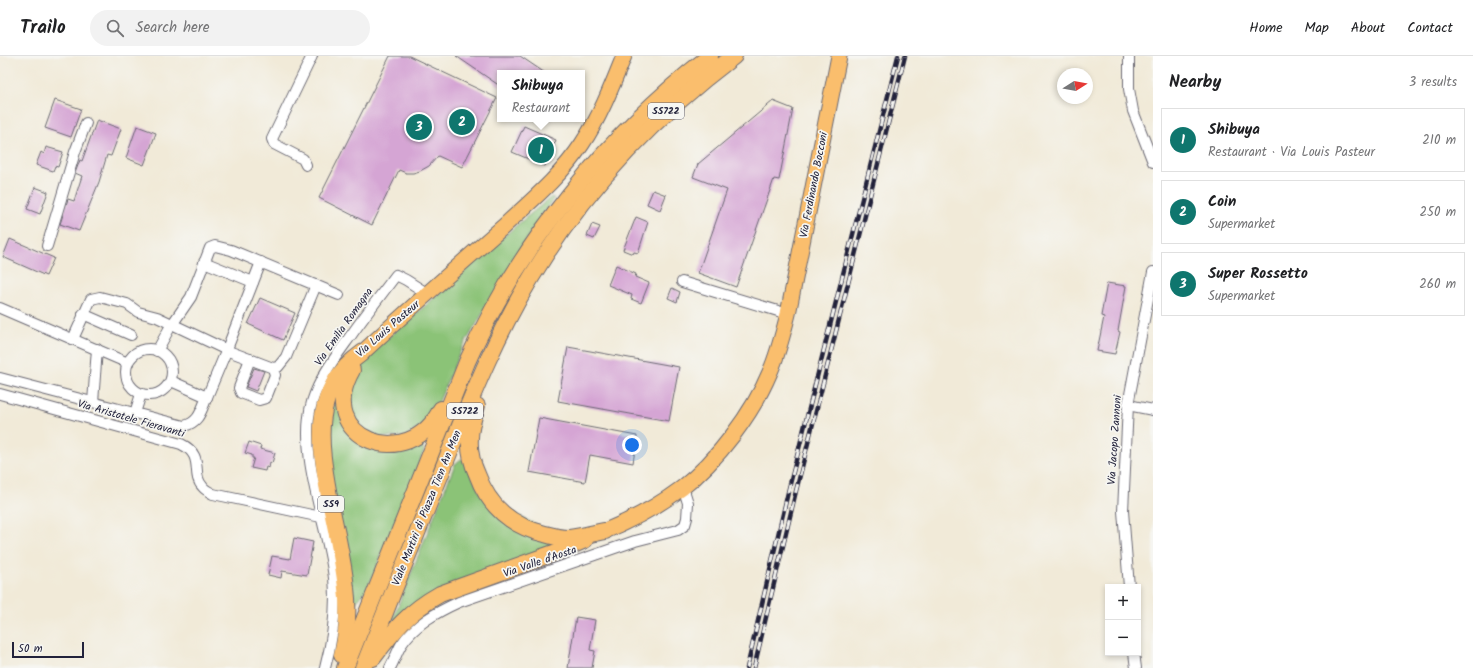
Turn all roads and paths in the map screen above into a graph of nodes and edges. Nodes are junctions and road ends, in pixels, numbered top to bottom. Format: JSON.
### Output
{"nodes":[{"id":1,"x":312,"y":56,"type":"edge"},
{"id":2,"x":624,"y":56,"type":"edge"},
{"id":3,"x":710,"y":56,"type":"edge"},
{"id":4,"x":734,"y":56,"type":"edge"},
{"id":5,"x":839,"y":56,"type":"edge"},
{"id":6,"x":1129,"y":56,"type":"edge"},
{"id":7,"x":86,"y":124,"type":"dead end"},
{"id":8,"x":1153,"y":162,"type":"edge"},
{"id":9,"x":306,"y":165,"type":"dead end"},
{"id":10,"x":601,"y":169,"type":"junction"},
{"id":11,"x":47,"y":246,"type":"dead end"},
{"id":12,"x":204,"y":262,"type":"junction"},
{"id":13,"x":261,"y":262,"type":"junction"},
{"id":14,"x":1153,"y":272,"type":"edge"},
{"id":15,"x":254,"y":282,"type":"junction"},
{"id":16,"x":682,"y":282,"type":"dead end"},
{"id":17,"x":316,"y":285,"type":"junction"},
{"id":18,"x":428,"y":294,"type":"junction"},
{"id":19,"x":339,"y":295,"type":"dead end"},
{"id":20,"x":517,"y":302,"type":"junction"},
{"id":21,"x":0,"y":308,"type":"edge"},
{"id":22,"x":83,"y":314,"type":"junction"},
{"id":23,"x":788,"y":314,"type":"junction"},
{"id":24,"x":172,"y":325,"type":"junction"},
{"id":25,"x":131,"y":335,"type":"dead end"},
{"id":26,"x":478,"y":337,"type":"junction"},
{"id":27,"x":73,"y":339,"type":"junction"},
{"id":28,"x":97,"y":348,"type":"junction"},
{"id":29,"x":227,"y":350,"type":"junction"},
{"id":30,"x":157,"y":351,"type":"junction"},
{"id":31,"x":362,"y":353,"type":"junction"},
{"id":32,"x":250,"y":359,"type":"junction"},
{"id":33,"x":128,"y":362,"type":"junction"},
{"id":34,"x":273,"y":368,"type":"junction"},
{"id":35,"x":0,"y":378,"type":"edge"},
{"id":36,"x":171,"y":381,"type":"junction"},
{"id":37,"x":0,"y":394,"type":"edge"},
{"id":38,"x":141,"y":394,"type":"junction"},
{"id":39,"x":207,"y":397,"type":"junction"},
{"id":40,"x":93,"y":402,"type":"junction"},
{"id":41,"x":1128,"y":406,"type":"junction"},
{"id":42,"x":1153,"y":410,"type":"edge"},
{"id":43,"x":135,"y":413,"type":"junction"},
{"id":44,"x":683,"y":487,"type":"junction"},
{"id":45,"x":321,"y":517,"type":"junction"},
{"id":46,"x":605,"y":531,"type":"junction"},
{"id":47,"x":1129,"y":584,"type":"edge"},
{"id":48,"x":1134,"y":656,"type":"edge"},
{"id":49,"x":325,"y":668,"type":"edge"},
{"id":50,"x":338,"y":668,"type":"edge"},
{"id":51,"x":345,"y":668,"type":"edge"},
{"id":52,"x":364,"y":668,"type":"edge"},
{"id":53,"x":390,"y":668,"type":"edge"},
{"id":54,"x":1136,"y":668,"type":"edge"}],
"edges":[{"from":1,"to":9,"type":"street"},
{"from":2,"to":18,"type":"main road","name":"Via Louis Pasteur"},
{"from":3,"to":10,"type":"highway","name":"Viale Martiri di Piazza Tien An Men","number":"SS722"},
{"from":4,"to":10,"type":"highway","name":"Viale Martiri di Piazza Tien An Men","number":"SS722"},
{"from":5,"to":23,"type":"main road","name":"Via Ferdinando Bocconi"},
{"from":6,"to":8,"type":"street"},
{"from":7,"to":11,"type":"street"},
{"from":10,"to":20,"type":"highway","name":"Viale Martiri di Piazza Tien An Men","number":"SS722"},
{"from":10,"to":26,"type":"highway","name":"Viale Martiri di Piazza Tien An Men","number":"SS722"},
{"from":12,"to":13,"type":"street"},
{"from":12,"to":15,"type":"street"},
{"from":12,"to":24,"type":"street"},
{"from":13,"to":15,"type":"street"},
{"from":13,"to":17,"type":"street"},
{"from":14,"to":41,"type":"street","name":"Via Jacopo Zannoni"},
{"from":15,"to":29,"type":"street"},
{"from":16,"to":23,"type":"street"},
{"from":17,"to":19,"type":"street"},
{"from":17,"to":34,"type":"street"},
{"from":18,"to":31,"type":"main road","name":"Via Louis Pasteur"},
{"from":18,"to":45,"type":"street","name":"Via Emilia Romagna"},
{"from":20,"to":46,"type":"highway"},
{"from":20,"to":52,"type":"highway","name":"Viale Martiri di Piazza Tien An Men","number":"SS722"},
{"from":21,"to":27,"type":"street"},
{"from":22,"to":24,"type":"street"},
{"from":22,"to":25,"type":"street"},
{"from":22,"to":27,"type":"street"},
{"from":23,"to":44,"type":"main road","name":"Via Ferdinando Bocconi"},
{"from":24,"to":29,"type":"street"},
{"from":24,"to":30,"type":"street"},
{"from":26,"to":31,"type":"highway","number":"SS722"},
{"from":26,"to":51,"type":"highway","name":"Viale Martiri di Piazza Tien An Men","number":"SS722"},
{"from":27,"to":28,"type":"street"},
{"from":28,"to":33,"type":"street"},
{"from":28,"to":40,"type":"street"},
{"from":29,"to":32,"type":"street"},
{"from":29,"to":39,"type":"street"},
{"from":30,"to":33,"type":"street"},
{"from":30,"to":36,"type":"street"},
{"from":31,"to":50,"type":"highway","name":"Via Louis Pasteur","number":"SS9"},
{"from":32,"to":34,"type":"street"},
{"from":32,"to":34,"type":"street"},
{"from":33,"to":38,"type":"street"},
{"from":35,"to":40,"type":"street"},
{"from":36,"to":38,"type":"street"},
{"from":36,"to":39,"type":"street"},
{"from":37,"to":45,"type":"street","name":"Via Aristotele Fieravanti"},
{"from":38,"to":43,"type":"street"},
{"from":39,"to":43,"type":"street"},
{"from":40,"to":43,"type":"street"},
{"from":41,"to":42,"type":"street"},
{"from":41,"to":47,"type":"street","name":"Via Jacopo Zannoni"},
{"from":44,"to":46,"type":"main road","name":"Via Ferdinando Bocconi"},
{"from":44,"to":53,"type":"street","name":"Via Valle d'Aosta"},
{"from":45,"to":49,"type":"street","name":"Via Emilia Romagna"},
{"from":46,"to":52,"type":"highway"},
{"from":48,"to":54,"type":"street"}]}
